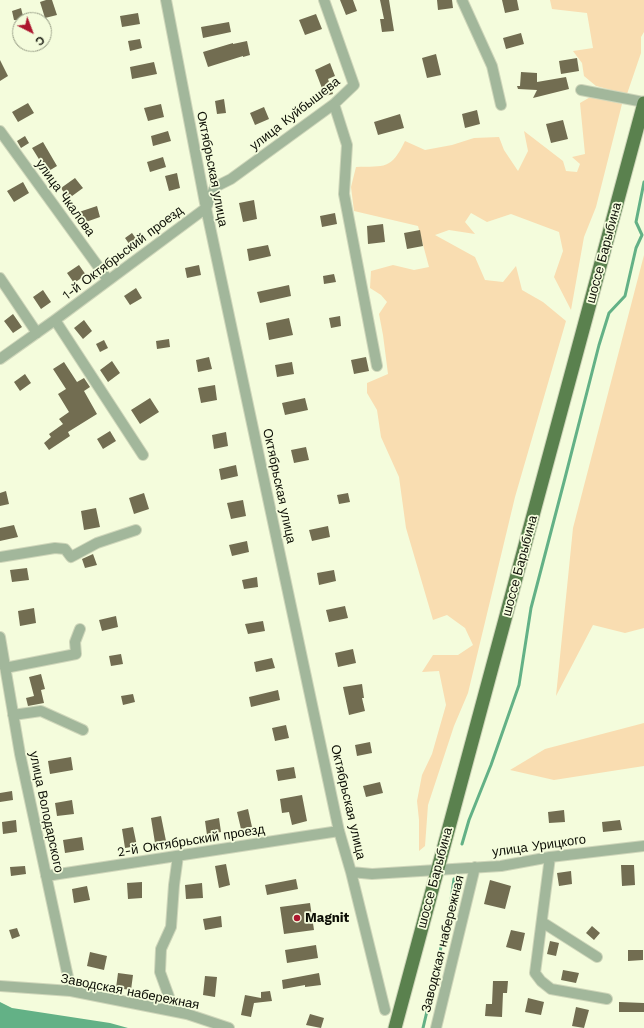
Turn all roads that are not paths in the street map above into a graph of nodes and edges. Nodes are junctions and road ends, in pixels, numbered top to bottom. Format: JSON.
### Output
{"nodes":[{"id":1,"x":166,"y":0,"type":"edge"},
{"id":2,"x":324,"y":0,"type":"edge"},
{"id":3,"x":462,"y":0,"type":"edge"},
{"id":4,"x":581,"y":90,"type":"dead end"},
{"id":5,"x":644,"y":103,"type":"edge"},
{"id":6,"x":334,"y":104,"type":"junction"},
{"id":7,"x":501,"y":105,"type":"dead end"},
{"id":8,"x":0,"y":130,"type":"edge"},
{"id":9,"x":206,"y":208,"type":"junction"},
{"id":10,"x":0,"y":278,"type":"edge"},
{"id":11,"x":108,"y":280,"type":"junction"},
{"id":12,"x":55,"y":320,"type":"junction"},
{"id":13,"x":37,"y":333,"type":"junction"},
{"id":14,"x":0,"y":359,"type":"edge"},
{"id":15,"x":377,"y":366,"type":"dead end"},
{"id":16,"x":143,"y":455,"type":"dead end"},
{"id":17,"x":136,"y":530,"type":"dead end"},
{"id":18,"x":0,"y":557,"type":"edge"},
{"id":19,"x":80,"y":629,"type":"dead end"},
{"id":20,"x":0,"y":637,"type":"edge"},
{"id":21,"x":5,"y":668,"type":"junction"},
{"id":22,"x":13,"y":715,"type":"junction"},
{"id":23,"x":83,"y":730,"type":"dead end"},
{"id":24,"x":339,"y":831,"type":"junction"},
{"id":25,"x":644,"y":846,"type":"edge"},
{"id":26,"x":178,"y":856,"type":"junction"},
{"id":27,"x":550,"y":857,"type":"junction"},
{"id":28,"x":475,"y":867,"type":"junction"},
{"id":29,"x":438,"y":870,"type":"junction"},
{"id":30,"x":351,"y":872,"type":"junction"},
{"id":31,"x":46,"y":876,"type":"junction"},
{"id":32,"x":542,"y":922,"type":"junction"},
{"id":33,"x":597,"y":957,"type":"dead end"},
{"id":34,"x":0,"y":986,"type":"edge"},
{"id":35,"x":71,"y":991,"type":"junction"},
{"id":36,"x":606,"y":999,"type":"dead end"},
{"id":37,"x":385,"y":1010,"type":"dead end"},
{"id":38,"x":187,"y":1014,"type":"junction"},
{"id":39,"x":229,"y":1028,"type":"edge"},
{"id":40,"x":395,"y":1028,"type":"edge"},
{"id":41,"x":436,"y":1028,"type":"edge"}],
"edges":[{"from":1,"to":9,"type":"street","name":"Октябрьская улица"},
{"from":2,"to":6,"type":"street","name":"улица Куйбышева"},
{"from":3,"to":7,"type":"street"},
{"from":4,"to":5,"type":"street"},
{"from":5,"to":29,"type":"main road","name":"шоссе Барыбина"},
{"from":6,"to":9,"type":"street","name":"улица Куйбышева"},
{"from":6,"to":15,"type":"street"},
{"from":8,"to":11,"type":"street","name":"улица Чкалова"},
{"from":9,"to":11,"type":"street","name":"1-й Октябрьский проезд"},
{"from":9,"to":24,"type":"street","name":"Октябрьская улица"},
{"from":10,"to":13,"type":"street"},
{"from":11,"to":12,"type":"street","name":"1-й Октябрьский проезд"},
{"from":12,"to":13,"type":"street","name":"1-й Октябрьский проезд"},
{"from":12,"to":16,"type":"street"},
{"from":13,"to":14,"type":"street","name":"1-й Октябрьский проезд"},
{"from":17,"to":18,"type":"street"},
{"from":19,"to":21,"type":"street"},
{"from":20,"to":21,"type":"street","name":"улица Володарского"},
{"from":21,"to":22,"type":"street","name":"улица Володарского"},
{"from":22,"to":23,"type":"street"},
{"from":22,"to":31,"type":"street","name":"улица Володарского"},
{"from":24,"to":26,"type":"street","name":"2-й Октябрьский проезд"},
{"from":24,"to":30,"type":"street","name":"Октябрьская улица"},
{"from":25,"to":27,"type":"street","name":"улица Урицкого"},
{"from":26,"to":31,"type":"street","name":"2-й Октябрьский проезд"},
{"from":26,"to":38,"type":"street"},
{"from":27,"to":28,"type":"street","name":"улица Урицкого"},
{"from":27,"to":32,"type":"street"},
{"from":28,"to":29,"type":"street","name":"улица Урицкого"},
{"from":28,"to":41,"type":"street","name":"Заводская набережная"},
{"from":29,"to":30,"type":"street","name":"улица Урицкого"},
{"from":29,"to":40,"type":"main road","name":"шоссе Барыбина"},
{"from":30,"to":37,"type":"street","name":"Октябрьская улица"},
{"from":31,"to":35,"type":"street","name":"улица Володарского"},
{"from":32,"to":33,"type":"street"},
{"from":32,"to":36,"type":"street"},
{"from":34,"to":35,"type":"street","name":"Заводская набережная"},
{"from":35,"to":38,"type":"street","name":"Заводская набережная"},
{"from":38,"to":39,"type":"street","name":"Заводская набережная"}]}
